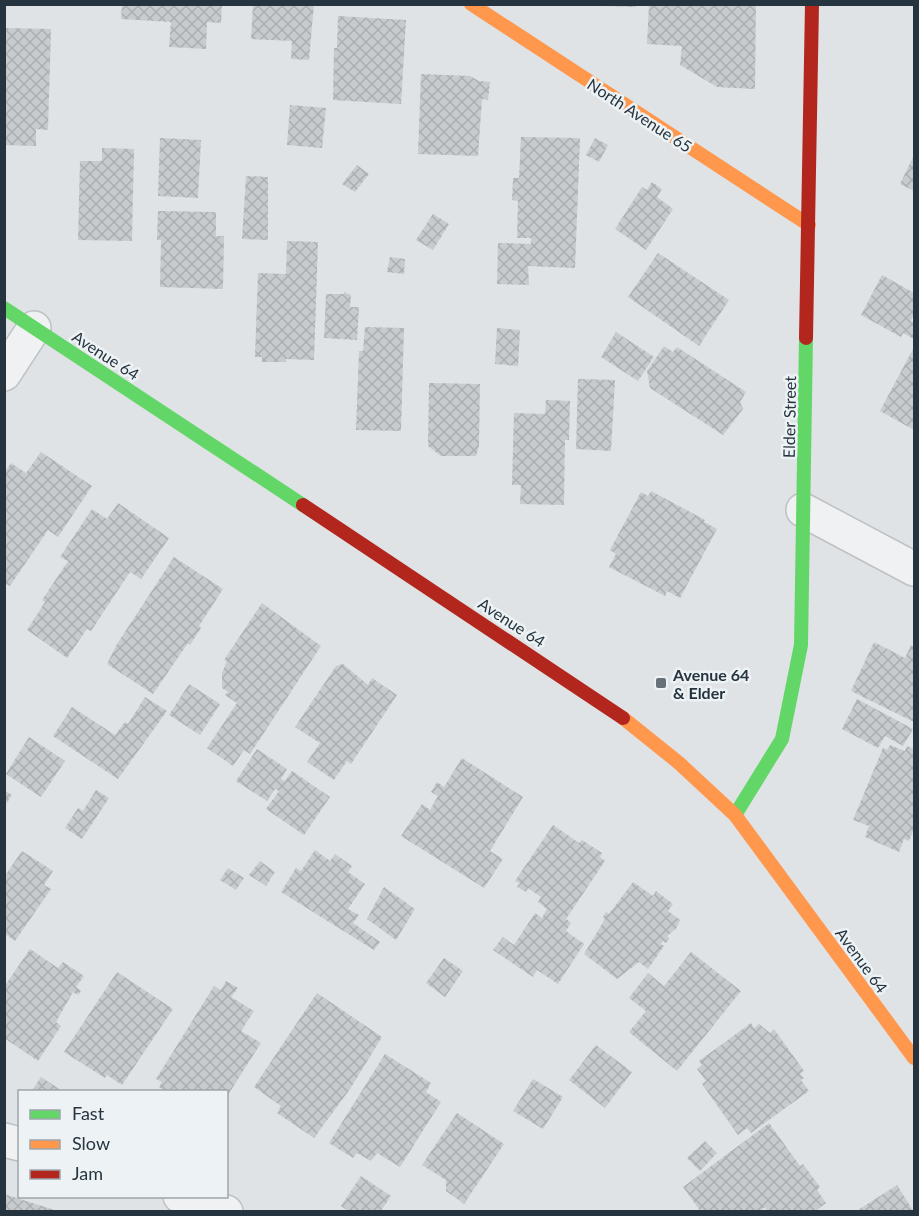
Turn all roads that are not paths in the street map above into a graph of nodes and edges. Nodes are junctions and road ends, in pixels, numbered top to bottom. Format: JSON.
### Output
{"nodes":[{"id":1,"x":471,"y":4,"type":"edge"},
{"id":2,"x":812,"y":4,"type":"edge"},
{"id":3,"x":808,"y":225,"type":"junction"},
{"id":4,"x":4,"y":308,"type":"edge"},
{"id":5,"x":34,"y":328,"type":"junction"},
{"id":6,"x":4,"y":374,"type":"edge"},
{"id":7,"x":803,"y":510,"type":"junction"},
{"id":8,"x":915,"y":569,"type":"edge"},
{"id":9,"x":735,"y":815,"type":"junction"},
{"id":10,"x":915,"y":1058,"type":"edge"},
{"id":11,"x":183,"y":1198,"type":"edge"},
{"id":12,"x":226,"y":1212,"type":"edge"}],
"edges":[{"from":1,"to":3,"type":"street","name":"North Avenue 65"},
{"from":2,"to":3,"type":"street","name":"Elder Street"},
{"from":3,"to":7,"type":"street","name":"Elder Street"},
{"from":4,"to":5,"type":"street","name":"Avenue 64"},
{"from":5,"to":6,"type":"street"},
{"from":5,"to":9,"type":"street","name":"Avenue 64"},
{"from":7,"to":8,"type":"street"},
{"from":7,"to":9,"type":"street","name":"Elder Street"},
{"from":9,"to":10,"type":"street","name":"Avenue 64"},
{"from":11,"to":12,"type":"street"}]}
